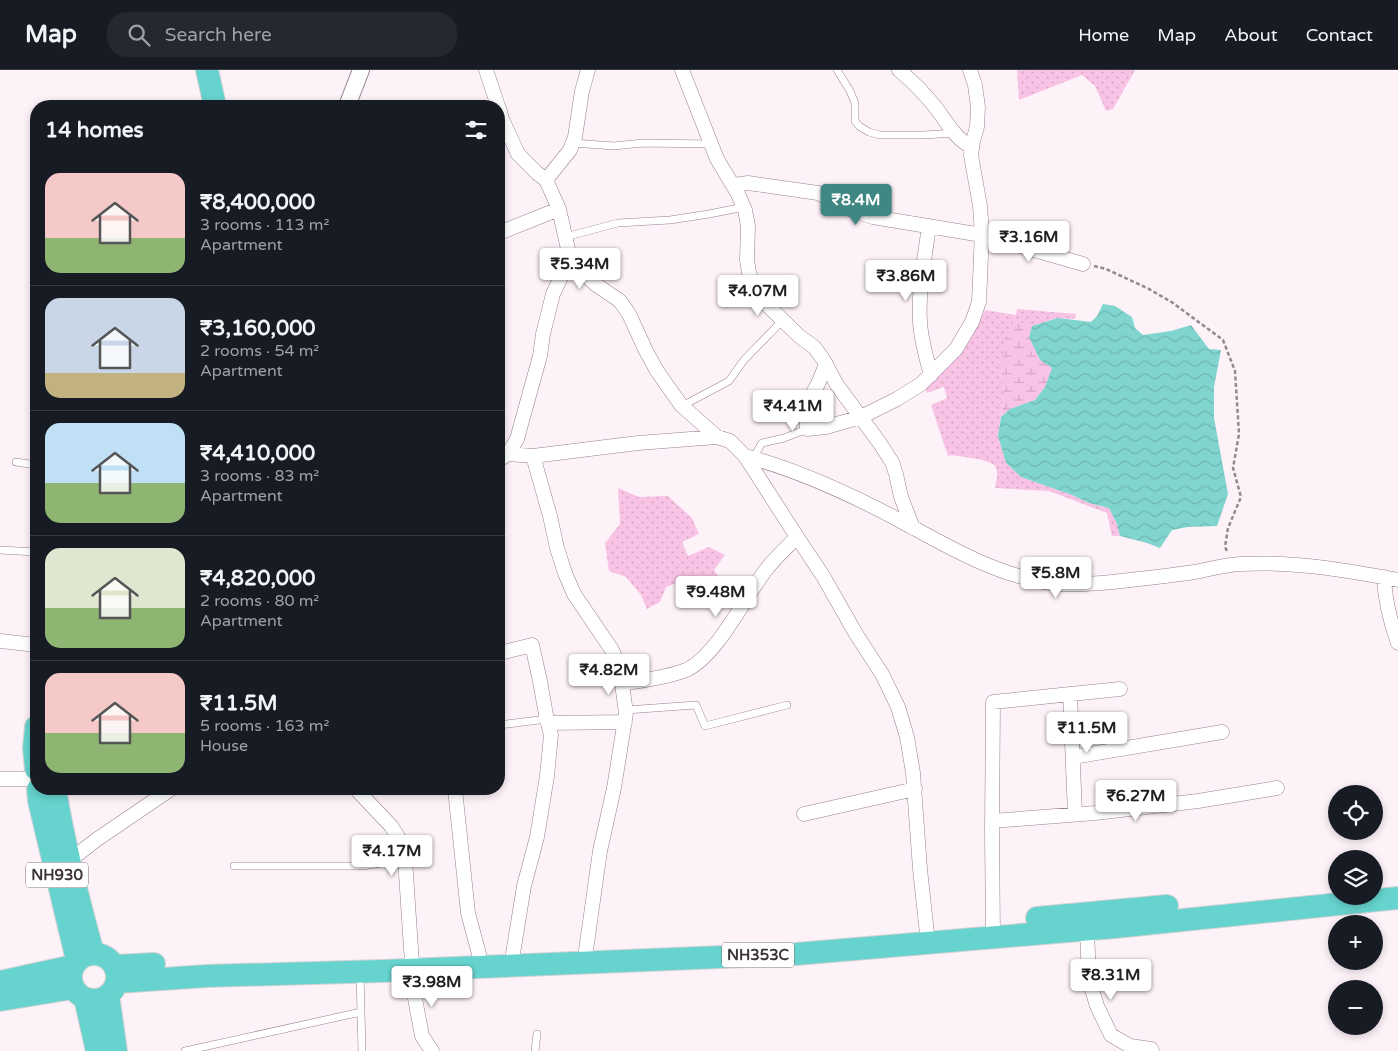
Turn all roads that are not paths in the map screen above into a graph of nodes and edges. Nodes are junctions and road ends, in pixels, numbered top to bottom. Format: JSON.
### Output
{"nodes":[{"id":1,"x":207,"y":70,"type":"edge"},
{"id":2,"x":221,"y":70,"type":"edge"},
{"id":3,"x":361,"y":70,"type":"edge"},
{"id":4,"x":486,"y":70,"type":"edge"},
{"id":5,"x":588,"y":70,"type":"edge"},
{"id":6,"x":682,"y":70,"type":"edge"},
{"id":7,"x":837,"y":70,"type":"edge"},
{"id":8,"x":899,"y":70,"type":"edge"},
{"id":9,"x":970,"y":70,"type":"edge"},
{"id":10,"x":214,"y":100,"type":"edge"},
{"id":11,"x":228,"y":100,"type":"edge"},
{"id":12,"x":349,"y":100,"type":"edge"},
{"id":13,"x":496,"y":100,"type":"edge"},
{"id":14,"x":505,"y":126,"type":"edge"},
{"id":15,"x":956,"y":133,"type":"junction"},
{"id":16,"x":573,"y":144,"type":"junction"},
{"id":17,"x":711,"y":144,"type":"junction"},
{"id":18,"x":972,"y":147,"type":"junction"},
{"id":19,"x":546,"y":180,"type":"junction"},
{"id":20,"x":732,"y":185,"type":"junction"},
{"id":21,"x":744,"y":207,"type":"junction"},
{"id":22,"x":559,"y":209,"type":"junction"},
{"id":23,"x":929,"y":226,"type":"junction"},
{"id":24,"x":505,"y":231,"type":"edge"},
{"id":25,"x":982,"y":235,"type":"junction"},
{"id":26,"x":565,"y":237,"type":"junction"},
{"id":27,"x":570,"y":258,"type":"junction"},
{"id":28,"x":1083,"y":264,"type":"road end"},
{"id":29,"x":783,"y":320,"type":"junction"},
{"id":30,"x":826,"y":364,"type":"junction"},
{"id":31,"x":931,"y":375,"type":"junction"},
{"id":32,"x":682,"y":406,"type":"junction"},
{"id":33,"x":861,"y":417,"type":"junction"},
{"id":34,"x":807,"y":429,"type":"junction"},
{"id":35,"x":717,"y":437,"type":"junction"},
{"id":36,"x":505,"y":456,"type":"edge"},
{"id":37,"x":533,"y":456,"type":"junction"},
{"id":38,"x":505,"y":457,"type":"edge"},
{"id":39,"x":749,"y":457,"type":"junction"},
{"id":40,"x":16,"y":462,"type":"dead end"},
{"id":41,"x":30,"y":464,"type":"edge"},
{"id":42,"x":913,"y":528,"type":"junction"},
{"id":43,"x":796,"y":537,"type":"junction"},
{"id":44,"x":0,"y":550,"type":"edge"},
{"id":45,"x":30,"y":552,"type":"edge"},
{"id":46,"x":1391,"y":578,"type":"edge"},
{"id":47,"x":0,"y":640,"type":"edge"},
{"id":48,"x":1398,"y":643,"type":"edge"},
{"id":49,"x":30,"y":644,"type":"edge"},
{"id":50,"x":505,"y":652,"type":"edge"},
{"id":51,"x":622,"y":684,"type":"junction"},
{"id":52,"x":1120,"y":689,"type":"dead end"},
{"id":53,"x":1070,"y":694,"type":"junction"},
{"id":54,"x":787,"y":705,"type":"dead end"},
{"id":55,"x":625,"y":716,"type":"junction"},
{"id":56,"x":547,"y":721,"type":"junction"},
{"id":57,"x":505,"y":724,"type":"edge"},
{"id":58,"x":1222,"y":732,"type":"dead end"},
{"id":59,"x":1073,"y":757,"type":"junction"},
{"id":60,"x":0,"y":779,"type":"edge"},
{"id":61,"x":30,"y":779,"type":"edge"},
{"id":62,"x":1276,"y":788,"type":"dead end"},
{"id":63,"x":914,"y":789,"type":"junction"},
{"id":64,"x":38,"y":795,"type":"edge"},
{"id":65,"x":56,"y":795,"type":"edge"},
{"id":66,"x":162,"y":795,"type":"edge"},
{"id":67,"x":362,"y":795,"type":"edge"},
{"id":68,"x":457,"y":795,"type":"edge"},
{"id":69,"x":804,"y":814,"type":"dead end"},
{"id":70,"x":1074,"y":814,"type":"junction"},
{"id":71,"x":992,"y":821,"type":"junction"},
{"id":72,"x":405,"y":859,"type":"junction"},
{"id":73,"x":69,"y":861,"type":"junction"},
{"id":74,"x":234,"y":866,"type":"dead end"},
{"id":75,"x":1398,"y":884,"type":"edge"},
{"id":76,"x":1383,"y":885,"type":"edge"},
{"id":77,"x":1328,"y":892,"type":"edge"},
{"id":78,"x":1398,"y":898,"type":"edge"},
{"id":79,"x":993,"y":930,"type":"junction"},
{"id":80,"x":1087,"y":930,"type":"junction"},
{"id":81,"x":928,"y":936,"type":"junction"},
{"id":82,"x":586,"y":950,"type":"junction"},
{"id":83,"x":479,"y":954,"type":"junction"},
{"id":84,"x":513,"y":960,"type":"junction"},
{"id":85,"x":412,"y":963,"type":"junction"},
{"id":86,"x":360,"y":972,"type":"junction"},
{"id":87,"x":80,"y":973,"type":"junction"},
{"id":88,"x":113,"y":981,"type":"junction"},
{"id":89,"x":0,"y":982,"type":"edge"},
{"id":90,"x":0,"y":1000,"type":"edge"},
{"id":91,"x":360,"y":1012,"type":"junction"},
{"id":92,"x":537,"y":1034,"type":"dead end"},
{"id":93,"x":97,"y":1051,"type":"edge"},
{"id":94,"x":116,"y":1051,"type":"edge"},
{"id":95,"x":185,"y":1051,"type":"edge"},
{"id":96,"x":362,"y":1051,"type":"edge"},
{"id":97,"x":432,"y":1051,"type":"edge"},
{"id":98,"x":536,"y":1051,"type":"edge"},
{"id":99,"x":1152,"y":1051,"type":"edge"}],
"edges":[{"from":1,"to":10,"type":"highway"},
{"from":2,"to":11,"type":"highway"},
{"from":3,"to":12,"type":"street"},
{"from":4,"to":13,"type":"street"},
{"from":5,"to":16,"type":"street"},
{"from":6,"to":17,"type":"street"},
{"from":7,"to":15,"type":"lane"},
{"from":8,"to":15,"type":"street"},
{"from":9,"to":18,"type":"street"},
{"from":14,"to":19,"type":"street"},
{"from":15,"to":18,"type":"street"},
{"from":16,"to":17,"type":"lane"},
{"from":16,"to":19,"type":"street"},
{"from":17,"to":20,"type":"street"},
{"from":18,"to":25,"type":"street"},
{"from":19,"to":22,"type":"street"},
{"from":20,"to":21,"type":"street"},
{"from":20,"to":23,"type":"street"},
{"from":21,"to":26,"type":"lane"},
{"from":21,"to":29,"type":"street"},
{"from":22,"to":24,"type":"street"},
{"from":22,"to":26,"type":"street"},
{"from":23,"to":25,"type":"street"},
{"from":23,"to":31,"type":"street"},
{"from":25,"to":28,"type":"street"},
{"from":25,"to":31,"type":"street"},
{"from":26,"to":27,"type":"street"},
{"from":27,"to":32,"type":"street"},
{"from":27,"to":36,"type":"street"},
{"from":29,"to":30,"type":"street"},
{"from":29,"to":32,"type":"lane"},
{"from":30,"to":33,"type":"street"},
{"from":30,"to":34,"type":"street"},
{"from":31,"to":33,"type":"street"},
{"from":32,"to":35,"type":"street"},
{"from":33,"to":34,"type":"street"},
{"from":33,"to":42,"type":"street"},
{"from":34,"to":39,"type":"lane"},
{"from":35,"to":37,"type":"street"},
{"from":35,"to":39,"type":"street"},
{"from":37,"to":38,"type":"street"},
{"from":37,"to":51,"type":"street"},
{"from":39,"to":42,"type":"street"},
{"from":39,"to":43,"type":"street"},
{"from":40,"to":41,"type":"lane"},
{"from":42,"to":46,"type":"street"},
{"from":43,"to":51,"type":"street"},
{"from":43,"to":63,"type":"street"},
{"from":44,"to":45,"type":"lane"},
{"from":46,"to":48,"type":"street"},
{"from":47,"to":49,"type":"street"},
{"from":50,"to":56,"type":"street"},
{"from":51,"to":55,"type":"street"},
{"from":52,"to":53,"type":"street"},
{"from":53,"to":59,"type":"street"},
{"from":53,"to":71,"type":"street"},
{"from":54,"to":55,"type":"lane"},
{"from":55,"to":56,"type":"street"},
{"from":55,"to":82,"type":"street"},
{"from":56,"to":57,"type":"lane"},
{"from":56,"to":84,"type":"street"},
{"from":58,"to":59,"type":"street"},
{"from":59,"to":70,"type":"street"},
{"from":60,"to":61,"type":"street"},
{"from":62,"to":70,"type":"street"},
{"from":63,"to":69,"type":"street"},
{"from":63,"to":81,"type":"street"},
{"from":64,"to":87,"type":"highway","number":"NH930"},
{"from":65,"to":73,"type":"highway","number":"NH930"},
{"from":66,"to":73,"type":"street"},
{"from":67,"to":72,"type":"street"},
{"from":68,"to":83,"type":"street"},
{"from":70,"to":71,"type":"street"},
{"from":71,"to":79,"type":"street"},
{"from":72,"to":74,"type":"lane"},
{"from":72,"to":85,"type":"street"},
{"from":73,"to":87,"type":"highway","number":"NH930"},
{"from":75,"to":76,"type":"highway"},
{"from":77,"to":79,"type":"highway","number":"NH353C"},
{"from":78,"to":80,"type":"highway","number":"NH353C"},
{"from":79,"to":80,"type":"highway","number":"NH353C"},
{"from":79,"to":81,"type":"highway","number":"NH353C"},
{"from":80,"to":99,"type":"street"},
{"from":81,"to":82,"type":"highway","number":"NH353C"},
{"from":81,"to":84,"type":"highway","number":"NH353C"},
{"from":82,"to":84,"type":"highway","number":"NH353C"},
{"from":83,"to":84,"type":"highway","number":"NH353C"},
{"from":83,"to":85,"type":"highway","number":"NH353C"},
{"from":84,"to":85,"type":"highway","number":"NH353C"},
{"from":85,"to":86,"type":"highway","number":"NH353C"},
{"from":85,"to":88,"type":"highway","number":"NH353C"},
{"from":85,"to":97,"type":"street"},
{"from":86,"to":88,"type":"highway","number":"NH353C"},
{"from":86,"to":91,"type":"lane"},
{"from":87,"to":88,"type":"highway"},
{"from":87,"to":88,"type":"highway"},
{"from":87,"to":89,"type":"highway"},
{"from":87,"to":90,"type":"highway"},
{"from":87,"to":93,"type":"highway","number":"NH930"},
{"from":88,"to":94,"type":"highway"},
{"from":91,"to":95,"type":"lane"},
{"from":91,"to":96,"type":"lane"},
{"from":92,"to":98,"type":"lane"}]}
